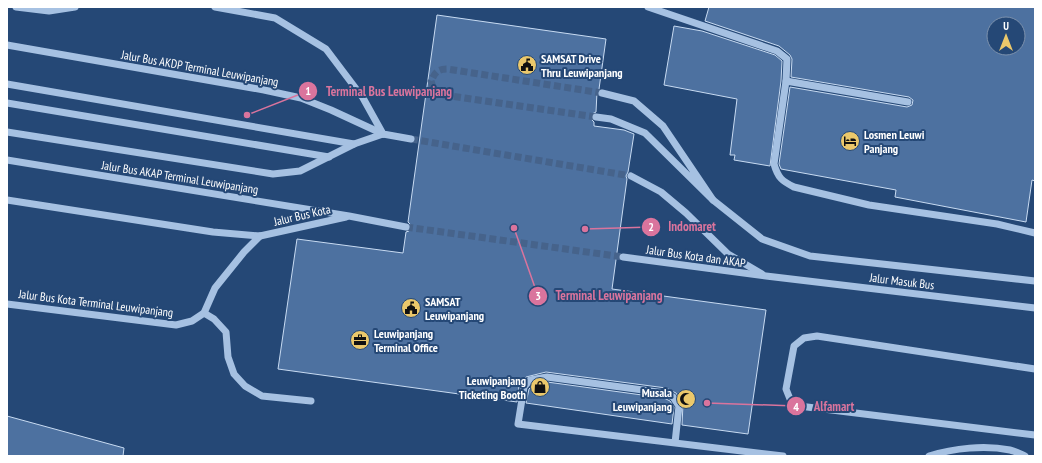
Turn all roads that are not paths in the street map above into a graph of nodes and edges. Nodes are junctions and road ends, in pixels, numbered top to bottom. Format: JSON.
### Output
{"nodes":[{"id":1,"x":16,"y":7,"type":"edge"},
{"id":2,"x":75,"y":7,"type":"edge"},
{"id":3,"x":215,"y":7,"type":"edge"},
{"id":4,"x":648,"y":7,"type":"edge"},
{"id":5,"x":7,"y":45,"type":"edge"},
{"id":6,"x":786,"y":81,"type":"junction"},
{"id":7,"x":7,"y":84,"type":"edge"},
{"id":8,"x":602,"y":93,"type":"tunnel mouth"},
{"id":9,"x":908,"y":102,"type":"dead end"},
{"id":10,"x":7,"y":103,"type":"edge"},
{"id":11,"x":596,"y":117,"type":"tunnel mouth"},
{"id":12,"x":7,"y":132,"type":"edge"},
{"id":13,"x":383,"y":134,"type":"junction"},
{"id":14,"x":411,"y":139,"type":"tunnel mouth"},
{"id":15,"x":354,"y":144,"type":"junction"},
{"id":16,"x":329,"y":157,"type":"junction"},
{"id":17,"x":7,"y":160,"type":"edge"},
{"id":18,"x":631,"y":176,"type":"tunnel mouth"},
{"id":19,"x":7,"y":200,"type":"edge"},
{"id":20,"x":713,"y":200,"type":"junction"},
{"id":21,"x":349,"y":216,"type":"junction"},
{"id":22,"x":406,"y":227,"type":"tunnel mouth"},
{"id":23,"x":1035,"y":233,"type":"edge"},
{"id":24,"x":260,"y":236,"type":"junction"},
{"id":25,"x":623,"y":257,"type":"tunnel mouth"},
{"id":26,"x":766,"y":276,"type":"junction"},
{"id":27,"x":1035,"y":281,"type":"edge"},
{"id":28,"x":7,"y":304,"type":"edge"},
{"id":29,"x":1035,"y":308,"type":"edge"},
{"id":30,"x":204,"y":314,"type":"junction"},
{"id":31,"x":1035,"y":369,"type":"edge"},
{"id":32,"x":311,"y":401,"type":"dead end"},
{"id":33,"x":1035,"y":435,"type":"edge"},
{"id":34,"x":676,"y":443,"type":"junction"},
{"id":35,"x":783,"y":456,"type":"edge"},
{"id":36,"x":929,"y":456,"type":"edge"},
{"id":37,"x":1025,"y":456,"type":"edge"}],
"edges":[{"from":1,"to":2,"type":"street"},
{"from":3,"to":13,"type":"street"},
{"from":4,"to":6,"type":"street"},
{"from":5,"to":13,"type":"street","name":"Jalur Bus AKDP Terminal Leuwipanjang"},
{"from":6,"to":9,"type":"street"},
{"from":6,"to":23,"type":"street"},
{"from":7,"to":15,"type":"street","name":"Jalur Bus AKDP Terminal Leuwipanjang"},
{"from":8,"to":20,"type":"street"},
{"from":10,"to":16,"type":"street"},
{"from":11,"to":20,"type":"street"},
{"from":12,"to":16,"type":"street","name":"Jalur Bus AKDP Terminal Leuwipanjang"},
{"from":13,"to":14,"type":"street","name":"Jalur Bus AKDP Terminal Leuwipanjang"},
{"from":13,"to":15,"type":"street","name":"Jalur Bus AKDP Terminal Leuwipanjang"},
{"from":15,"to":16,"type":"street","name":"Jalur Bus AKDP Terminal Leuwipanjang"},
{"from":17,"to":21,"type":"street","name":"Jalur Bus AKAP Terminal Leuwipanjang"},
{"from":18,"to":26,"type":"street"},
{"from":19,"to":24,"type":"street"},
{"from":20,"to":27,"type":"street"},
{"from":21,"to":22,"type":"street"},
{"from":21,"to":24,"type":"street","name":"Jalur Bus Kota"},
{"from":24,"to":30,"type":"street"},
{"from":25,"to":26,"type":"street","name":"Jalur Bus Kota dan AKAP"},
{"from":26,"to":29,"type":"street","name":"Jalur Masuk Bus"},
{"from":28,"to":30,"type":"street","name":"Jalur Bus Kota Terminal Leuwipanjang"},
{"from":30,"to":32,"type":"street"},
{"from":31,"to":33,"type":"street"},
{"from":34,"to":34,"type":"street"},
{"from":34,"to":35,"type":"street"},
{"from":36,"to":37,"type":"street"}]}
